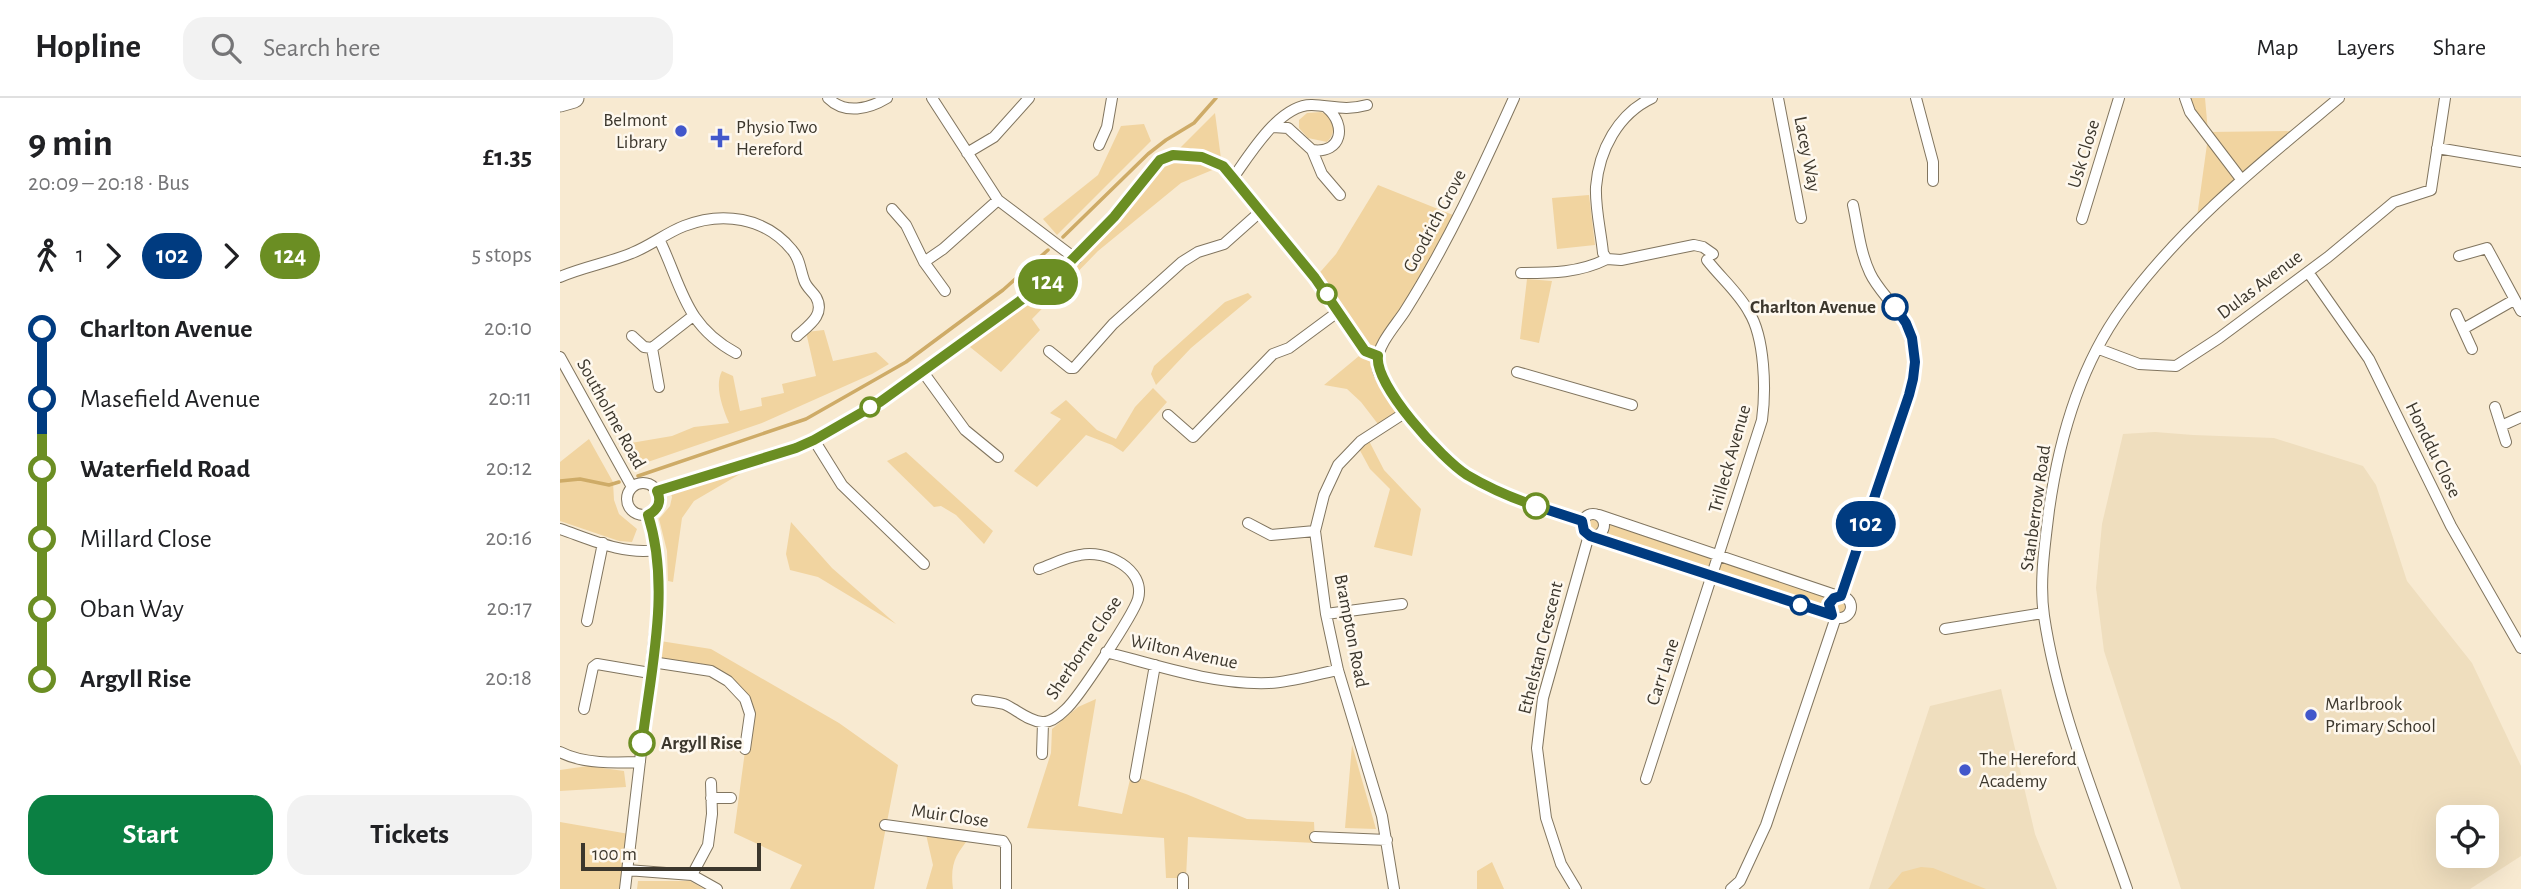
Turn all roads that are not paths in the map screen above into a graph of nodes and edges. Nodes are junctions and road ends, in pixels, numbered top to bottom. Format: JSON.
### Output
{"nodes":[{"id":1,"x":574,"y":98,"type":"edge"},
{"id":2,"x":828,"y":98,"type":"edge"},
{"id":3,"x":887,"y":98,"type":"edge"},
{"id":4,"x":932,"y":98,"type":"edge"},
{"id":5,"x":1029,"y":98,"type":"edge"},
{"id":6,"x":1112,"y":98,"type":"edge"},
{"id":7,"x":1514,"y":98,"type":"edge"},
{"id":8,"x":1652,"y":98,"type":"edge"},
{"id":9,"x":1778,"y":98,"type":"edge"},
{"id":10,"x":1916,"y":98,"type":"edge"},
{"id":11,"x":2119,"y":98,"type":"edge"},
{"id":12,"x":2185,"y":98,"type":"edge"},
{"id":13,"x":2339,"y":98,"type":"edge"},
{"id":14,"x":2445,"y":98,"type":"edge"},
{"id":15,"x":560,"y":102,"type":"edge"},
{"id":16,"x":1367,"y":105,"type":"dead end"},
{"id":17,"x":1327,"y":108,"type":"junction"},
{"id":18,"x":1273,"y":127,"type":"junction"},
{"id":19,"x":1100,"y":145,"type":"dead end"},
{"id":20,"x":2437,"y":148,"type":"junction"},
{"id":21,"x":1312,"y":150,"type":"junction"},
{"id":22,"x":967,"y":153,"type":"junction"},
{"id":23,"x":2521,"y":162,"type":"edge"},
{"id":24,"x":1233,"y":178,"type":"junction"},
{"id":25,"x":2241,"y":179,"type":"junction"},
{"id":26,"x":1933,"y":181,"type":"dead end"},
{"id":27,"x":1340,"y":195,"type":"dead end"},
{"id":28,"x":998,"y":200,"type":"junction"},
{"id":29,"x":1853,"y":205,"type":"dead end"},
{"id":30,"x":892,"y":209,"type":"dead end"},
{"id":31,"x":1261,"y":212,"type":"junction"},
{"id":32,"x":1801,"y":218,"type":"dead end"},
{"id":33,"x":2082,"y":219,"type":"dead end"},
{"id":34,"x":659,"y":239,"type":"junction"},
{"id":35,"x":2459,"y":256,"type":"dead end"},
{"id":36,"x":1076,"y":259,"type":"junction"},
{"id":37,"x":1607,"y":260,"type":"junction"},
{"id":38,"x":924,"y":262,"type":"junction"},
{"id":39,"x":2308,"y":271,"type":"junction"},
{"id":40,"x":1521,"y":273,"type":"dead end"},
{"id":41,"x":560,"y":277,"type":"edge"},
{"id":42,"x":945,"y":291,"type":"dead end"},
{"id":43,"x":2514,"y":300,"type":"junction"},
{"id":44,"x":1339,"y":311,"type":"junction"},
{"id":45,"x":2521,"y":311,"type":"edge"},
{"id":46,"x":2456,"y":314,"type":"dead end"},
{"id":47,"x":693,"y":316,"type":"junction"},
{"id":48,"x":2463,"y":329,"type":"junction"},
{"id":49,"x":632,"y":336,"type":"dead end"},
{"id":50,"x":797,"y":336,"type":"dead end"},
{"id":51,"x":652,"y":348,"type":"junction"},
{"id":52,"x":2099,"y":349,"type":"junction"},
{"id":53,"x":2473,"y":349,"type":"dead end"},
{"id":54,"x":1049,"y":351,"type":"dead end"},
{"id":55,"x":736,"y":354,"type":"dead end"},
{"id":56,"x":1378,"y":356,"type":"junction"},
{"id":57,"x":560,"y":357,"type":"edge"},
{"id":58,"x":923,"y":372,"type":"junction"},
{"id":59,"x":1517,"y":372,"type":"dead end"},
{"id":60,"x":564,"y":375,"type":"edge"},
{"id":61,"x":659,"y":387,"type":"dead end"},
{"id":62,"x":1632,"y":405,"type":"dead end"},
{"id":63,"x":2495,"y":407,"type":"dead end"},
{"id":64,"x":1406,"y":412,"type":"junction"},
{"id":65,"x":1168,"y":415,"type":"dead end"},
{"id":66,"x":2521,"y":417,"type":"edge"},
{"id":67,"x":2501,"y":426,"type":"junction"},
{"id":68,"x":814,"y":440,"type":"junction"},
{"id":69,"x":2506,"y":442,"type":"dead end"},
{"id":70,"x":998,"y":457,"type":"dead end"},
{"id":71,"x":632,"y":487,"type":"junction"},
{"id":72,"x":657,"y":491,"type":"junction"},
{"id":73,"x":648,"y":515,"type":"junction"},
{"id":74,"x":1599,"y":515,"type":"junction"},
{"id":75,"x":1582,"y":521,"type":"junction"},
{"id":76,"x":1248,"y":523,"type":"dead end"},
{"id":77,"x":560,"y":529,"type":"edge"},
{"id":78,"x":1315,"y":531,"type":"junction"},
{"id":79,"x":1591,"y":536,"type":"junction"},
{"id":80,"x":603,"y":543,"type":"junction"},
{"id":81,"x":657,"y":550,"type":"junction"},
{"id":82,"x":1719,"y":556,"type":"junction"},
{"id":83,"x":924,"y":564,"type":"dead end"},
{"id":84,"x":1040,"y":569,"type":"dead end"},
{"id":85,"x":1713,"y":576,"type":"junction"},
{"id":86,"x":1840,"y":596,"type":"junction"},
{"id":87,"x":1402,"y":604,"type":"dead end"},
{"id":88,"x":2043,"y":612,"type":"junction"},
{"id":89,"x":1326,"y":614,"type":"junction"},
{"id":90,"x":1834,"y":616,"type":"junction"},
{"id":91,"x":587,"y":621,"type":"dead end"},
{"id":92,"x":1945,"y":629,"type":"dead end"},
{"id":93,"x":2521,"y":648,"type":"edge"},
{"id":94,"x":1106,"y":652,"type":"junction"},
{"id":95,"x":1155,"y":665,"type":"junction"},
{"id":96,"x":651,"y":668,"type":"junction"},
{"id":97,"x":1338,"y":670,"type":"junction"},
{"id":98,"x":977,"y":699,"type":"dead end"},
{"id":99,"x":584,"y":709,"type":"dead end"},
{"id":100,"x":1043,"y":723,"type":"junction"},
{"id":101,"x":745,"y":749,"type":"dead end"},
{"id":102,"x":560,"y":752,"type":"edge"},
{"id":103,"x":1042,"y":754,"type":"dead end"},
{"id":104,"x":640,"y":762,"type":"junction"},
{"id":105,"x":1135,"y":777,"type":"dead end"},
{"id":106,"x":1646,"y":779,"type":"dead end"},
{"id":107,"x":711,"y":783,"type":"dead end"},
{"id":108,"x":711,"y":798,"type":"junction"},
{"id":109,"x":731,"y":798,"type":"dead end"},
{"id":110,"x":885,"y":825,"type":"dead end"},
{"id":111,"x":1315,"y":837,"type":"dead end"},
{"id":112,"x":1387,"y":840,"type":"junction"},
{"id":113,"x":628,"y":870,"type":"junction"},
{"id":114,"x":692,"y":875,"type":"junction"},
{"id":115,"x":625,"y":889,"type":"edge"},
{"id":116,"x":717,"y":889,"type":"edge"},
{"id":117,"x":1006,"y":889,"type":"edge"},
{"id":118,"x":1394,"y":889,"type":"edge"},
{"id":119,"x":1576,"y":889,"type":"edge"},
{"id":120,"x":1731,"y":889,"type":"edge"},
{"id":121,"x":2127,"y":889,"type":"edge"}],
"edges":[{"from":1,"to":15,"type":"highway"},
{"from":2,"to":3,"type":"street"},
{"from":4,"to":22,"type":"street"},
{"from":5,"to":22,"type":"street"},
{"from":6,"to":19,"type":"street"},
{"from":7,"to":56,"type":"street","name":"Goodrich Grove"},
{"from":8,"to":37,"type":"street"},
{"from":9,"to":32,"type":"street","name":"Lacey Way"},
{"from":10,"to":26,"type":"street"},
{"from":11,"to":33,"type":"street","name":"Usk Close"},
{"from":12,"to":25,"type":"street"},
{"from":13,"to":25,"type":"street","name":"Stanberrow Road"},
{"from":14,"to":20,"type":"street"},
{"from":16,"to":17,"type":"street"},
{"from":17,"to":18,"type":"street"},
{"from":17,"to":21,"type":"street"},
{"from":18,"to":21,"type":"street"},
{"from":18,"to":24,"type":"street"},
{"from":20,"to":23,"type":"street"},
{"from":20,"to":39,"type":"street","name":"Dulas Avenue"},
{"from":21,"to":27,"type":"street"},
{"from":22,"to":28,"type":"street"},
{"from":24,"to":31,"type":"street"},
{"from":24,"to":36,"type":"street"},
{"from":25,"to":52,"type":"street","name":"Stanberrow Road"},
{"from":28,"to":36,"type":"street"},
{"from":28,"to":38,"type":"street"},
{"from":29,"to":86,"type":"street"},
{"from":30,"to":38,"type":"street"},
{"from":31,"to":44,"type":"street"},
{"from":31,"to":54,"type":"street"},
{"from":34,"to":41,"type":"street"},
{"from":34,"to":47,"type":"street"},
{"from":34,"to":50,"type":"street"},
{"from":35,"to":43,"type":"street"},
{"from":36,"to":58,"type":"street"},
{"from":37,"to":40,"type":"street"},
{"from":37,"to":82,"type":"street","name":"Trilleck Avenue"},
{"from":38,"to":42,"type":"street"},
{"from":39,"to":52,"type":"street","name":"Dulas Avenue"},
{"from":39,"to":93,"type":"street","name":"Honddu Close"},
{"from":43,"to":45,"type":"street"},
{"from":43,"to":48,"type":"street"},
{"from":44,"to":56,"type":"street"},
{"from":44,"to":65,"type":"street"},
{"from":46,"to":48,"type":"street"},
{"from":47,"to":51,"type":"street"},
{"from":47,"to":55,"type":"street"},
{"from":48,"to":53,"type":"street"},
{"from":49,"to":51,"type":"street"},
{"from":51,"to":61,"type":"street"},
{"from":52,"to":88,"type":"street","name":"Stanberrow Road"},
{"from":56,"to":64,"type":"street"},
{"from":57,"to":60,"type":"street","name":"Southolme Road"},
{"from":58,"to":68,"type":"street"},
{"from":58,"to":70,"type":"street"},
{"from":59,"to":62,"type":"street"},
{"from":60,"to":71,"type":"street","name":"Southolme Road"},
{"from":63,"to":67,"type":"street"},
{"from":64,"to":75,"type":"street"},
{"from":64,"to":78,"type":"street","name":"Brampton Road"},
{"from":66,"to":67,"type":"street"},
{"from":67,"to":69,"type":"street"},
{"from":68,"to":72,"type":"street"},
{"from":68,"to":83,"type":"street"},
{"from":71,"to":72,"type":"street"},
{"from":71,"to":73,"type":"street"},
{"from":72,"to":73,"type":"street"},
{"from":73,"to":81,"type":"street"},
{"from":74,"to":75,"type":"street"},
{"from":74,"to":79,"type":"street"},
{"from":74,"to":82,"type":"street"},
{"from":75,"to":79,"type":"street"},
{"from":76,"to":78,"type":"street"},
{"from":77,"to":80,"type":"street"},
{"from":78,"to":89,"type":"street","name":"Brampton Road"},
{"from":79,"to":85,"type":"street"},
{"from":79,"to":119,"type":"street","name":"Ethelstan Crescent"},
{"from":80,"to":81,"type":"street"},
{"from":80,"to":91,"type":"street"},
{"from":81,"to":96,"type":"street"},
{"from":82,"to":85,"type":"street","name":"Trilleck Avenue"},
{"from":82,"to":86,"type":"street"},
{"from":84,"to":94,"type":"street","name":"Sherborne Close"},
{"from":85,"to":90,"type":"street"},
{"from":85,"to":106,"type":"street","name":"Carr Lane"},
{"from":86,"to":90,"type":"street"},
{"from":86,"to":90,"type":"street"},
{"from":87,"to":89,"type":"street"},
{"from":88,"to":92,"type":"street"},
{"from":88,"to":121,"type":"street","name":"Stanberrow Road"},
{"from":89,"to":97,"type":"street","name":"Brampton Road"},
{"from":90,"to":120,"type":"street"},
{"from":94,"to":95,"type":"street","name":"Wilton Avenue"},
{"from":94,"to":100,"type":"street","name":"Sherborne Close"},
{"from":95,"to":97,"type":"street","name":"Wilton Avenue"},
{"from":95,"to":105,"type":"street"},
{"from":96,"to":99,"type":"street"},
{"from":96,"to":101,"type":"street"},
{"from":96,"to":104,"type":"street"},
{"from":97,"to":112,"type":"street","name":"Brampton Road"},
{"from":98,"to":100,"type":"street","name":"Sherborne Close"},
{"from":100,"to":103,"type":"street"},
{"from":102,"to":104,"type":"street"},
{"from":104,"to":113,"type":"street"},
{"from":107,"to":108,"type":"street"},
{"from":108,"to":109,"type":"street"},
{"from":108,"to":114,"type":"street"},
{"from":110,"to":117,"type":"street","name":"Muir Close"},
{"from":111,"to":112,"type":"street"},
{"from":112,"to":118,"type":"street","name":"Brampton Road"},
{"from":113,"to":114,"type":"street"},
{"from":113,"to":115,"type":"street"},
{"from":114,"to":116,"type":"street"}]}
